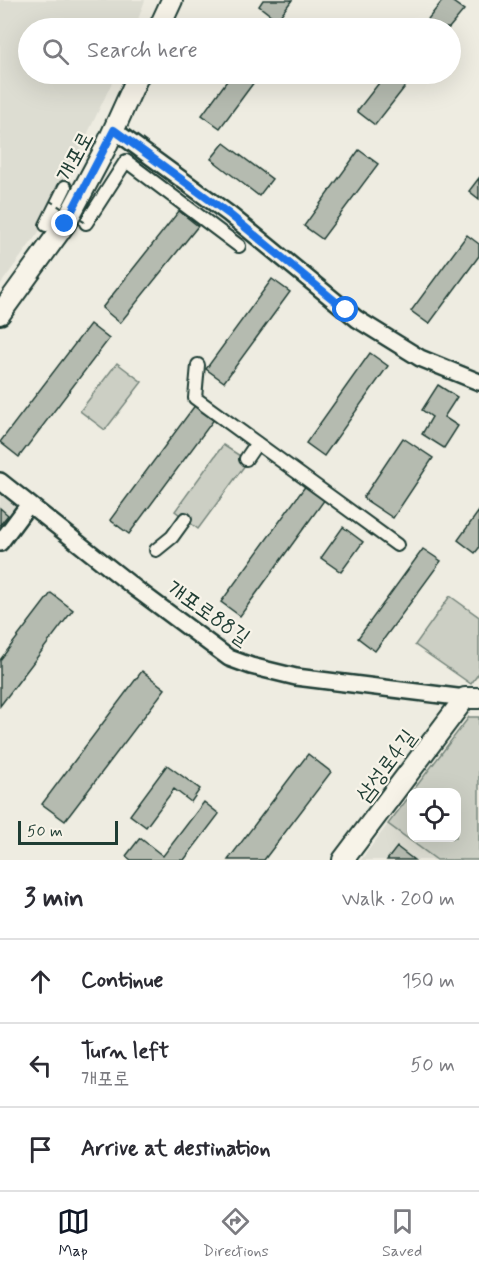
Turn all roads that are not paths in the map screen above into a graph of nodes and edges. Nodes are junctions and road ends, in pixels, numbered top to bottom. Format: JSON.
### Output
{"nodes":[{"id":1,"x":172,"y":0,"type":"edge"},
{"id":2,"x":164,"y":18,"type":"edge"},
{"id":3,"x":135,"y":84,"type":"edge"},
{"id":4,"x":114,"y":130,"type":"junction"},
{"id":5,"x":65,"y":187,"type":"dead end"},
{"id":6,"x":86,"y":223,"type":"road end"},
{"id":7,"x":46,"y":225,"type":"dead end"},
{"id":8,"x":239,"y":246,"type":"dead end"},
{"id":9,"x":0,"y":314,"type":"edge"},
{"id":10,"x":198,"y":365,"type":"dead end"},
{"id":11,"x":479,"y":382,"type":"edge"},
{"id":12,"x":257,"y":443,"type":"junction"},
{"id":13,"x":246,"y":459,"type":"dead end"},
{"id":14,"x":0,"y":481,"type":"edge"},
{"id":15,"x":29,"y":504,"type":"junction"},
{"id":16,"x":185,"y":519,"type":"dead end"},
{"id":17,"x":0,"y":543,"type":"edge"},
{"id":18,"x":397,"y":545,"type":"dead end"},
{"id":19,"x":156,"y":550,"type":"dead end"},
{"id":20,"x":472,"y":698,"type":"edge"},
{"id":21,"x":343,"y":860,"type":"edge"}],
"edges":[{"from":1,"to":2,"type":"street"},
{"from":3,"to":4,"type":"street","name":"개포로"},
{"from":4,"to":9,"type":"street","name":"개포로"},
{"from":4,"to":11,"type":"street"},
{"from":5,"to":7,"type":"street"},
{"from":6,"to":8,"type":"street"},
{"from":10,"to":12,"type":"street"},
{"from":12,"to":13,"type":"street"},
{"from":12,"to":18,"type":"street"},
{"from":14,"to":15,"type":"street","name":"개포로88길"},
{"from":15,"to":17,"type":"street"},
{"from":15,"to":20,"type":"street","name":"개포로88길"},
{"from":16,"to":19,"type":"street"},
{"from":20,"to":21,"type":"street","name":"삼성로4길"}]}
